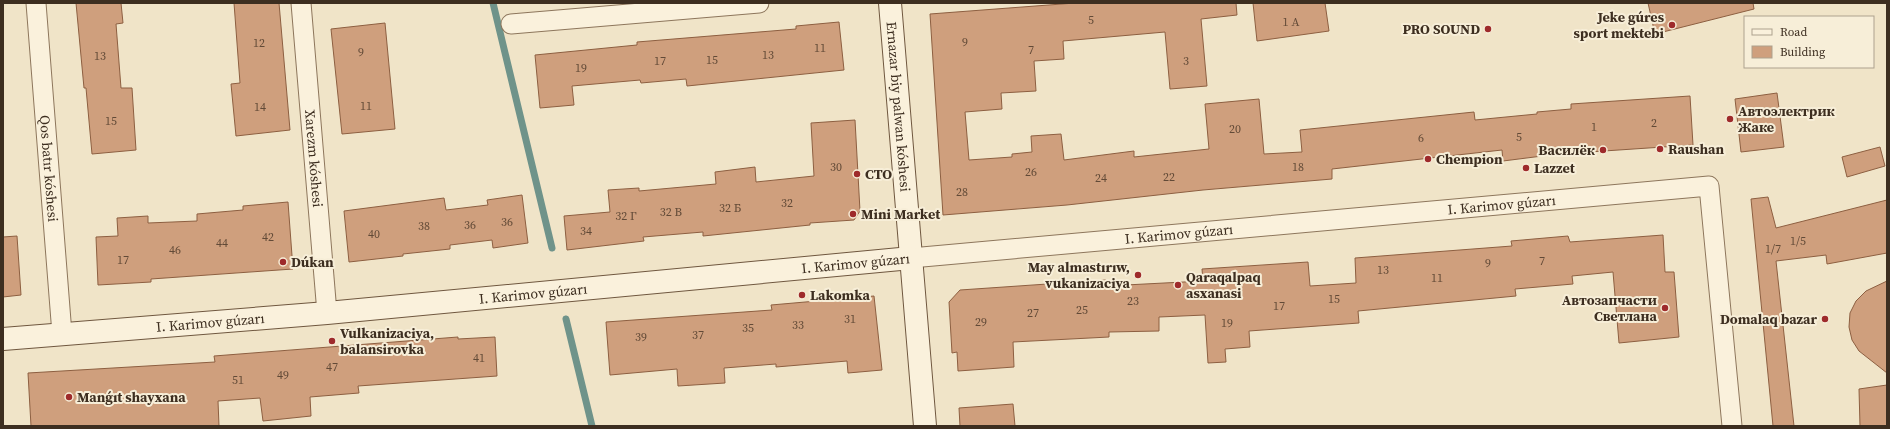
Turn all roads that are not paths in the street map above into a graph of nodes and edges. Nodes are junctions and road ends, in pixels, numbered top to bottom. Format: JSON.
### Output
{"nodes":[{"id":1,"x":36,"y":3,"type":"edge"},
{"id":2,"x":301,"y":3,"type":"edge"},
{"id":3,"x":759,"y":3,"type":"edge"},
{"id":4,"x":890,"y":3,"type":"edge"},
{"id":5,"x":511,"y":24,"type":"dead end"},
{"id":6,"x":911,"y":258,"type":"junction"},
{"id":7,"x":327,"y":313,"type":"junction"},
{"id":8,"x":62,"y":334,"type":"junction"},
{"id":9,"x":3,"y":339,"type":"edge"},
{"id":10,"x":925,"y":426,"type":"edge"},
{"id":11,"x":1732,"y":426,"type":"edge"}],
"edges":[{"from":1,"to":8,"type":"street","name":"Qos batır kóshesi"},
{"from":2,"to":7,"type":"street","name":"Xarezm kóshesi"},
{"from":3,"to":5,"type":"street"},
{"from":4,"to":6,"type":"street","name":"Ernazar biy palwan kóshesi"},
{"from":6,"to":7,"type":"street","name":"I. Karimov gúzarı"},
{"from":6,"to":10,"type":"street","name":"Ernazar biy palwan kóshesi"},
{"from":6,"to":11,"type":"street","name":"I. Karimov gúzarı"},
{"from":7,"to":8,"type":"street","name":"I. Karimov gúzarı"},
{"from":8,"to":9,"type":"street","name":"I. Karimov gúzarı"}]}
